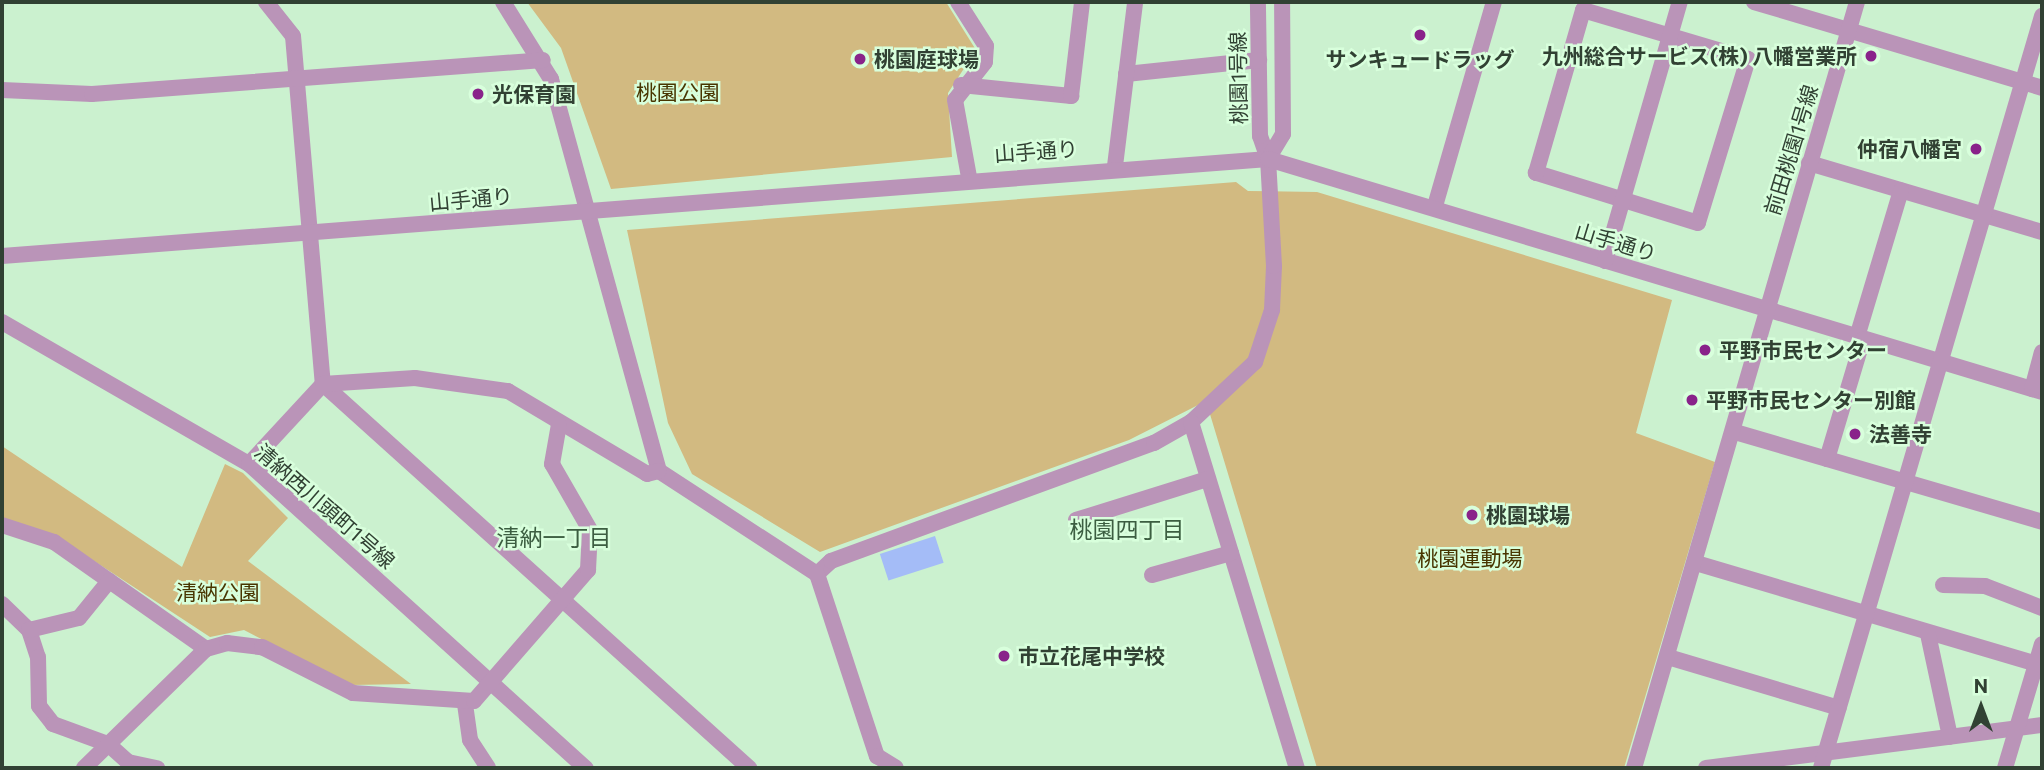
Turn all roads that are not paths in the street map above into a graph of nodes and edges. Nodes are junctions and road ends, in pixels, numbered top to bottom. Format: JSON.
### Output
{"nodes":[{"id":1,"x":266,"y":2,"type":"edge"},
{"id":2,"x":503,"y":2,"type":"edge"},
{"id":3,"x":958,"y":2,"type":"edge"},
{"id":4,"x":1082,"y":2,"type":"edge"},
{"id":5,"x":1135,"y":2,"type":"edge"},
{"id":6,"x":1258,"y":2,"type":"edge"},
{"id":7,"x":1282,"y":2,"type":"edge"},
{"id":8,"x":1494,"y":2,"type":"edge"},
{"id":9,"x":1680,"y":2,"type":"edge"},
{"id":10,"x":1857,"y":2,"type":"edge"},
{"id":11,"x":1762,"y":3,"type":"edge"},
{"id":12,"x":2042,"y":16,"type":"edge"},
{"id":13,"x":1849,"y":31,"type":"junction"},
{"id":14,"x":1671,"y":36,"type":"junction"},
{"id":15,"x":543,"y":60,"type":"junction"},
{"id":16,"x":1259,"y":60,"type":"junction"},
{"id":17,"x":1126,"y":74,"type":"junction"},
{"id":18,"x":298,"y":79,"type":"junction"},
{"id":19,"x":2022,"y":82,"type":"junction"},
{"id":20,"x":961,"y":85,"type":"junction"},
{"id":21,"x":2042,"y":88,"type":"edge"},
{"id":22,"x":2,"y":90,"type":"edge"},
{"id":23,"x":1268,"y":159,"type":"junction"},
{"id":24,"x":1809,"y":163,"type":"junction"},
{"id":25,"x":1115,"y":166,"type":"junction"},
{"id":26,"x":969,"y":177,"type":"junction"},
{"id":27,"x":1901,"y":190,"type":"junction"},
{"id":28,"x":1622,"y":200,"type":"junction"},
{"id":29,"x":1435,"y":206,"type":"junction"},
{"id":30,"x":587,"y":209,"type":"junction"},
{"id":31,"x":1985,"y":215,"type":"junction"},
{"id":32,"x":310,"y":230,"type":"junction"},
{"id":33,"x":2042,"y":232,"type":"edge"},
{"id":34,"x":2,"y":256,"type":"edge"},
{"id":35,"x":1605,"y":261,"type":"junction"},
{"id":36,"x":1767,"y":311,"type":"junction"},
{"id":37,"x":2,"y":322,"type":"edge"},
{"id":38,"x":1860,"y":338,"type":"junction"},
{"id":39,"x":2042,"y":352,"type":"edge"},
{"id":40,"x":1943,"y":363,"type":"junction"},
{"id":41,"x":323,"y":384,"type":"junction"},
{"id":42,"x":2037,"y":390,"type":"edge"},
{"id":43,"x":1191,"y":422,"type":"junction"},
{"id":44,"x":559,"y":425,"type":"junction"},
{"id":45,"x":1735,"y":432,"type":"junction"},
{"id":46,"x":1827,"y":458,"type":"junction"},
{"id":47,"x":249,"y":464,"type":"junction"},
{"id":48,"x":659,"y":471,"type":"junction"},
{"id":49,"x":1208,"y":479,"type":"junction"},
{"id":50,"x":1906,"y":481,"type":"junction"},
{"id":51,"x":1076,"y":520,"type":"dead end"},
{"id":52,"x":2042,"y":522,"type":"edge"},
{"id":53,"x":2,"y":524,"type":"edge"},
{"id":54,"x":1231,"y":553,"type":"junction"},
{"id":55,"x":1696,"y":563,"type":"junction"},
{"id":56,"x":817,"y":574,"type":"junction"},
{"id":57,"x":1152,"y":575,"type":"dead end"},
{"id":58,"x":109,"y":581,"type":"junction"},
{"id":59,"x":1943,"y":585,"type":"dead end"},
{"id":60,"x":563,"y":603,"type":"junction"},
{"id":61,"x":2,"y":604,"type":"edge"},
{"id":62,"x":2042,"y":608,"type":"edge"},
{"id":63,"x":1867,"y":615,"type":"junction"},
{"id":64,"x":29,"y":629,"type":"junction"},
{"id":65,"x":1928,"y":634,"type":"junction"},
{"id":66,"x":2042,"y":644,"type":"edge"},
{"id":67,"x":206,"y":649,"type":"junction"},
{"id":68,"x":1668,"y":657,"type":"junction"},
{"id":69,"x":2036,"y":664,"type":"junction"},
{"id":70,"x":491,"y":682,"type":"junction"},
{"id":71,"x":465,"y":704,"type":"junction"},
{"id":72,"x":1839,"y":708,"type":"junction"},
{"id":73,"x":2042,"y":725,"type":"edge"},
{"id":74,"x":2016,"y":729,"type":"junction"},
{"id":75,"x":1950,"y":737,"type":"junction"},
{"id":76,"x":108,"y":744,"type":"junction"},
{"id":77,"x":1823,"y":761,"type":"edge"},
{"id":78,"x":85,"y":768,"type":"edge"},
{"id":79,"x":116,"y":768,"type":"edge"},
{"id":80,"x":157,"y":768,"type":"edge"},
{"id":81,"x":488,"y":768,"type":"edge"},
{"id":82,"x":586,"y":768,"type":"edge"},
{"id":83,"x":749,"y":768,"type":"edge"},
{"id":84,"x":896,"y":768,"type":"edge"},
{"id":85,"x":1297,"y":768,"type":"edge"},
{"id":86,"x":1634,"y":768,"type":"edge"},
{"id":87,"x":1706,"y":768,"type":"edge"},
{"id":88,"x":2005,"y":768,"type":"edge"}],
"edges":[{"from":1,"to":18,"type":"street"},
{"from":2,"to":15,"type":"street"},
{"from":3,"to":20,"type":"street"},
{"from":4,"to":20,"type":"street"},
{"from":5,"to":17,"type":"street"},
{"from":6,"to":16,"type":"street","name":"桃園1号線"},
{"from":7,"to":23,"type":"street"},
{"from":8,"to":29,"type":"street"},
{"from":9,"to":14,"type":"street"},
{"from":10,"to":13,"type":"street","name":"前田桃園1号線"},
{"from":11,"to":13,"type":"street"},
{"from":12,"to":19,"type":"street"},
{"from":13,"to":19,"type":"street"},
{"from":13,"to":24,"type":"street","name":"前田桃園1号線"},
{"from":14,"to":28,"type":"street"},
{"from":14,"to":28,"type":"street"},
{"from":14,"to":28,"type":"street"},
{"from":15,"to":18,"type":"street"},
{"from":15,"to":30,"type":"street"},
{"from":16,"to":17,"type":"street"},
{"from":16,"to":23,"type":"street","name":"桃園1号線"},
{"from":17,"to":25,"type":"street"},
{"from":18,"to":22,"type":"street"},
{"from":18,"to":32,"type":"street"},
{"from":19,"to":21,"type":"street"},
{"from":19,"to":31,"type":"street"},
{"from":20,"to":26,"type":"street"},
{"from":23,"to":25,"type":"street","name":"山手通り"},
{"from":23,"to":29,"type":"street","name":"山手通り"},
{"from":23,"to":43,"type":"street","name":"桃園1号線"},
{"from":24,"to":27,"type":"street"},
{"from":24,"to":36,"type":"street","name":"前田桃園1号線"},
{"from":25,"to":26,"type":"street","name":"山手通り"},
{"from":26,"to":30,"type":"street","name":"山手通り"},
{"from":27,"to":31,"type":"street"},
{"from":27,"to":38,"type":"street"},
{"from":28,"to":35,"type":"street"},
{"from":29,"to":35,"type":"street","name":"山手通り"},
{"from":30,"to":32,"type":"street","name":"山手通り"},
{"from":30,"to":48,"type":"street"},
{"from":31,"to":33,"type":"street"},
{"from":31,"to":40,"type":"street"},
{"from":32,"to":34,"type":"street","name":"山手通り"},
{"from":32,"to":41,"type":"street"},
{"from":35,"to":36,"type":"street","name":"山手通り"},
{"from":36,"to":38,"type":"street","name":"山手通り"},
{"from":36,"to":45,"type":"street","name":"前田桃園1号線"},
{"from":37,"to":47,"type":"street","name":"清納西川頭町1号線"},
{"from":38,"to":40,"type":"street","name":"山手通り"},
{"from":38,"to":46,"type":"street"},
{"from":39,"to":42,"type":"street"},
{"from":40,"to":42,"type":"street","name":"山手通り"},
{"from":40,"to":50,"type":"street"},
{"from":41,"to":44,"type":"street"},
{"from":41,"to":47,"type":"street"},
{"from":41,"to":60,"type":"street"},
{"from":43,"to":49,"type":"street"},
{"from":43,"to":56,"type":"street","name":"桃園1号線"},
{"from":44,"to":48,"type":"street"},
{"from":44,"to":60,"type":"street"},
{"from":45,"to":46,"type":"street"},
{"from":45,"to":55,"type":"street","name":"前田桃園1号線"},
{"from":46,"to":50,"type":"street"},
{"from":47,"to":70,"type":"street","name":"清納西川頭町1号線"},
{"from":48,"to":56,"type":"street"},
{"from":49,"to":51,"type":"street"},
{"from":49,"to":54,"type":"street"},
{"from":50,"to":52,"type":"street"},
{"from":50,"to":63,"type":"street"},
{"from":53,"to":58,"type":"street"},
{"from":54,"to":57,"type":"street"},
{"from":54,"to":85,"type":"street"},
{"from":55,"to":63,"type":"street"},
{"from":55,"to":68,"type":"street","name":"前田桃園1号線"},
{"from":56,"to":84,"type":"street"},
{"from":58,"to":64,"type":"street"},
{"from":58,"to":67,"type":"street"},
{"from":59,"to":62,"type":"street"},
{"from":60,"to":70,"type":"street"},
{"from":60,"to":83,"type":"street"},
{"from":61,"to":64,"type":"street"},
{"from":63,"to":65,"type":"street"},
{"from":63,"to":72,"type":"street"},
{"from":64,"to":76,"type":"street"},
{"from":65,"to":69,"type":"street"},
{"from":65,"to":75,"type":"street"},
{"from":66,"to":69,"type":"street"},
{"from":67,"to":71,"type":"street"},
{"from":67,"to":76,"type":"street"},
{"from":68,"to":72,"type":"street"},
{"from":68,"to":86,"type":"street","name":"前田桃園1号線"},
{"from":69,"to":74,"type":"street"},
{"from":70,"to":71,"type":"street"},
{"from":70,"to":82,"type":"street","name":"清納西川頭町1号線"},
{"from":71,"to":81,"type":"street"},
{"from":72,"to":77,"type":"street"},
{"from":73,"to":74,"type":"street"},
{"from":74,"to":75,"type":"street"},
{"from":74,"to":88,"type":"street"},
{"from":75,"to":77,"type":"street"},
{"from":76,"to":78,"type":"street"},
{"from":76,"to":79,"type":"street"},
{"from":76,"to":80,"type":"street"},
{"from":77,"to":87,"type":"street"}]}
